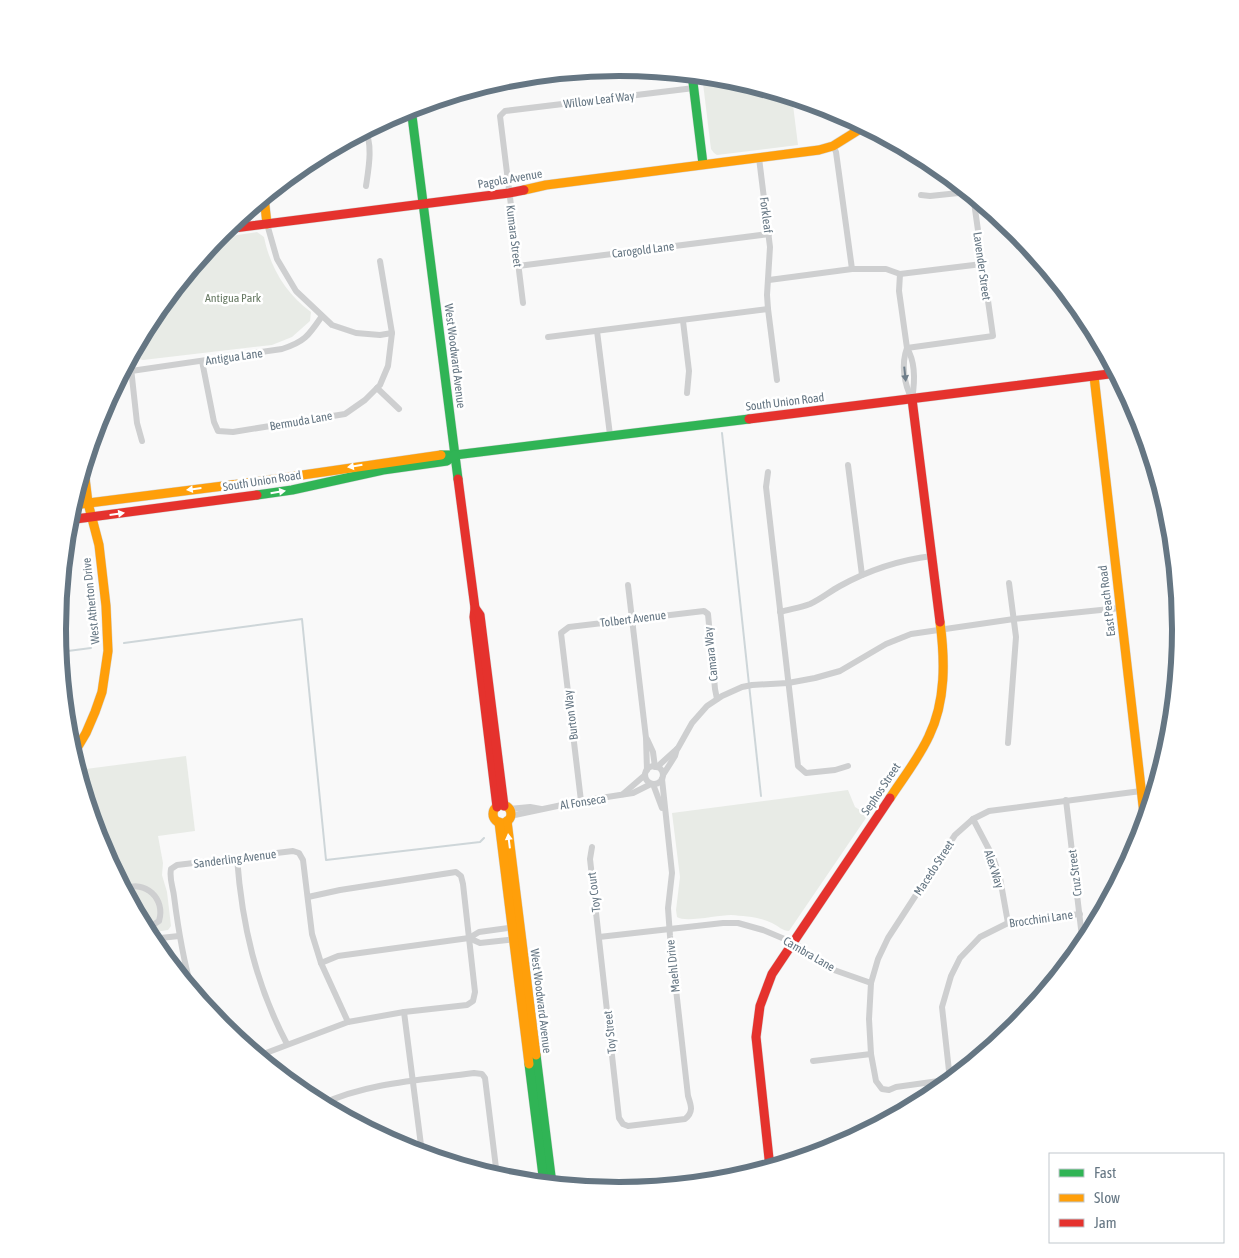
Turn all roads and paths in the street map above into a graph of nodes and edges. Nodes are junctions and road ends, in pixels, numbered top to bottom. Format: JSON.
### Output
{"nodes":[{"id":1,"x":693,"y":80,"type":"edge"},
{"id":2,"x":694,"y":88,"type":"junction"},
{"id":3,"x":505,"y":111,"type":"joint"},
{"id":4,"x":412,"y":116,"type":"edge"},
{"id":5,"x":858,"y":130,"type":"edge"},
{"id":6,"x":368,"y":137,"type":"edge"},
{"id":7,"x":833,"y":146,"type":"junction"},
{"id":8,"x":759,"y":158,"type":"junction"},
{"id":9,"x":703,"y":164,"type":"junction"},
{"id":10,"x":366,"y":186,"type":"dead end"},
{"id":11,"x":509,"y":193,"type":"junction"},
{"id":12,"x":960,"y":193,"type":"edge"},
{"id":13,"x":921,"y":195,"type":"dead end"},
{"id":14,"x":424,"y":204,"type":"junction"},
{"id":15,"x":265,"y":205,"type":"edge"},
{"id":16,"x":974,"y":205,"type":"edge"},
{"id":17,"x":267,"y":224,"type":"junction"},
{"id":18,"x":239,"y":227,"type":"edge"},
{"id":19,"x":768,"y":234,"type":"junction"},
{"id":20,"x":380,"y":261,"type":"dead end"},
{"id":21,"x":982,"y":264,"type":"junction"},
{"id":22,"x":518,"y":266,"type":"junction"},
{"id":23,"x":852,"y":268,"type":"junction"},
{"id":24,"x":900,"y":274,"type":"junction"},
{"id":25,"x":769,"y":280,"type":"junction"},
{"id":26,"x":523,"y":303,"type":"dead end"},
{"id":27,"x":768,"y":309,"type":"junction"},
{"id":28,"x":322,"y":316,"type":"junction"},
{"id":29,"x":683,"y":321,"type":"junction"},
{"id":30,"x":597,"y":331,"type":"junction"},
{"id":31,"x":392,"y":333,"type":"junction"},
{"id":32,"x":548,"y":337,"type":"dead end"},
{"id":33,"x":907,"y":348,"type":"junction"},
{"id":34,"x":202,"y":361,"type":"junction"},
{"id":35,"x":131,"y":371,"type":"joint"},
{"id":36,"x":1111,"y":374,"type":"edge"},
{"id":37,"x":1094,"y":376,"type":"junction"},
{"id":38,"x":778,"y":380,"type":"dead end"},
{"id":39,"x":377,"y":388,"type":"junction"},
{"id":40,"x":687,"y":393,"type":"dead end"},
{"id":41,"x":912,"y":399,"type":"junction"},
{"id":42,"x":399,"y":409,"type":"dead end"},
{"id":43,"x":610,"y":435,"type":"junction"},
{"id":44,"x":142,"y":441,"type":"dead end"},
{"id":45,"x":455,"y":455,"type":"junction"},
{"id":46,"x":848,"y":465,"type":"dead end"},
{"id":47,"x":768,"y":472,"type":"dead end"},
{"id":48,"x":86,"y":484,"type":"edge"},
{"id":49,"x":88,"y":503,"type":"junction"},
{"id":50,"x":81,"y":504,"type":"edge"},
{"id":51,"x":92,"y":518,"type":"junction"},
{"id":52,"x":77,"y":519,"type":"edge"},
{"id":53,"x":932,"y":556,"type":"junction"},
{"id":54,"x":862,"y":575,"type":"junction"},
{"id":55,"x":1009,"y":583,"type":"dead end"},
{"id":56,"x":628,"y":585,"type":"dead end"},
{"id":57,"x":1120,"y":608,"type":"junction"},
{"id":58,"x":704,"y":611,"type":"joint"},
{"id":59,"x":780,"y":612,"type":"junction"},
{"id":60,"x":633,"y":619,"type":"junction"},
{"id":61,"x":1014,"y":619,"type":"junction"},
{"id":62,"x":940,"y":629,"type":"junction"},
{"id":63,"x":564,"y":630,"type":"joint"},
{"id":64,"x":788,"y":683,"type":"junction"},
{"id":65,"x":717,"y":699,"type":"junction"},
{"id":66,"x":646,"y":738,"type":"junction"},
{"id":67,"x":1008,"y":742,"type":"dead end"},
{"id":68,"x":79,"y":745,"type":"edge"},
{"id":69,"x":678,"y":748,"type":"junction"},
{"id":70,"x":653,"y":752,"type":"junction"},
{"id":71,"x":665,"y":758,"type":"junction"},
{"id":72,"x":848,"y":766,"type":"dead end"},
{"id":73,"x":656,"y":767,"type":"junction"},
{"id":74,"x":646,"y":773,"type":"junction"},
{"id":75,"x":663,"y":777,"type":"junction"},
{"id":76,"x":652,"y":784,"type":"junction"},
{"id":77,"x":1141,"y":791,"type":"junction"},
{"id":78,"x":623,"y":794,"type":"junction"},
{"id":79,"x":1066,"y":800,"type":"junction"},
{"id":80,"x":581,"y":801,"type":"junction"},
{"id":81,"x":1143,"y":807,"type":"edge"},
{"id":82,"x":504,"y":814,"type":"junction"},
{"id":83,"x":666,"y":816,"type":"junction"},
{"id":84,"x":973,"y":819,"type":"junction"},
{"id":85,"x":592,"y":847,"type":"dead end"},
{"id":86,"x":237,"y":858,"type":"junction"},
{"id":87,"x":130,"y":886,"type":"edge"},
{"id":88,"x":308,"y":897,"type":"junction"},
{"id":89,"x":1080,"y":914,"type":"junction"},
{"id":90,"x":1008,"y":923,"type":"junction"},
{"id":91,"x":154,"y":927,"type":"edge"},
{"id":92,"x":516,"y":927,"type":"junction"},
{"id":93,"x":669,"y":930,"type":"junction"},
{"id":94,"x":1082,"y":933,"type":"edge"},
{"id":95,"x":179,"y":936,"type":"junction"},
{"id":96,"x":599,"y":937,"type":"junction"},
{"id":97,"x":160,"y":938,"type":"edge"},
{"id":98,"x":469,"y":938,"type":"junction"},
{"id":99,"x":517,"y":939,"type":"junction"},
{"id":100,"x":794,"y":943,"type":"junction"},
{"id":101,"x":519,"y":955,"type":"junction"},
{"id":102,"x":322,"y":963,"type":"junction"},
{"id":103,"x":188,"y":975,"type":"edge"},
{"id":104,"x":870,"y":983,"type":"junction"},
{"id":105,"x":404,"y":1012,"type":"junction"},
{"id":106,"x":348,"y":1022,"type":"junction"},
{"id":107,"x":287,"y":1044,"type":"junction"},
{"id":108,"x":265,"y":1053,"type":"edge"},
{"id":109,"x":872,"y":1054,"type":"junction"},
{"id":110,"x":813,"y":1061,"type":"dead end"},
{"id":111,"x":950,"y":1072,"type":"edge"},
{"id":112,"x":413,"y":1080,"type":"junction"},
{"id":113,"x":938,"y":1081,"type":"edge"},
{"id":114,"x":330,"y":1100,"type":"edge"},
{"id":115,"x":625,"y":1125,"type":"joint"},
{"id":116,"x":419,"y":1144,"type":"edge"},
{"id":117,"x":769,"y":1161,"type":"edge"},
{"id":118,"x":496,"y":1168,"type":"edge"},
{"id":119,"x":543,"y":1177,"type":"edge"},
{"id":120,"x":551,"y":1178,"type":"edge"}],
"edges":[{"from":1,"to":2,"type":"street"},
{"from":2,"to":3,"type":"street","name":"Willow Leaf Way"},
{"from":2,"to":9,"type":"street"},
{"from":3,"to":11,"type":"street","name":"Kumara Street"},
{"from":4,"to":14,"type":"street","name":"West Woodward Avenue"},
{"from":5,"to":7,"type":"street"},
{"from":6,"to":10,"type":"street"},
{"from":7,"to":8,"type":"street","name":"Pagola Avenue"},
{"from":7,"to":23,"type":"street"},
{"from":8,"to":9,"type":"street","name":"Pagola Avenue"},
{"from":8,"to":19,"type":"street","name":"Forkleaf"},
{"from":9,"to":11,"type":"street","name":"Pagola Avenue"},
{"from":11,"to":14,"type":"street","name":"Pagola Avenue"},
{"from":11,"to":22,"type":"street","name":"Kumara Street"},
{"from":12,"to":13,"type":"street"},
{"from":14,"to":17,"type":"street","name":"Pagola Avenue"},
{"from":14,"to":45,"type":"street","name":"West Woodward Avenue"},
{"from":15,"to":17,"type":"street"},
{"from":16,"to":21,"type":"street","name":"Lavender Street"},
{"from":17,"to":18,"type":"street","name":"Pagola Avenue"},
{"from":17,"to":28,"type":"street"},
{"from":19,"to":22,"type":"street","name":"Carogold Lane"},
{"from":19,"to":25,"type":"street","name":"Forkleaf"},
{"from":20,"to":31,"type":"street","name":"Bermuda Lane"},
{"from":21,"to":24,"type":"street"},
{"from":21,"to":33,"type":"street","name":"Lavender Street"},
{"from":22,"to":26,"type":"street","name":"Kumara Street"},
{"from":23,"to":24,"type":"street"},
{"from":23,"to":25,"type":"street"},
{"from":24,"to":33,"type":"street"},
{"from":25,"to":27,"type":"street","name":"Forkleaf"},
{"from":27,"to":29,"type":"street"},
{"from":27,"to":38,"type":"street","name":"Forkleaf"},
{"from":28,"to":31,"type":"street"},
{"from":28,"to":34,"type":"street","name":"Antigua Lane"},
{"from":29,"to":30,"type":"street"},
{"from":29,"to":40,"type":"street"},
{"from":30,"to":32,"type":"street"},
{"from":30,"to":43,"type":"street"},
{"from":31,"to":39,"type":"street","name":"Bermuda Lane"},
{"from":33,"to":41,"type":"street"},
{"from":34,"to":35,"type":"street","name":"Antigua Lane"},
{"from":34,"to":39,"type":"street","name":"Bermuda Lane"},
{"from":35,"to":44,"type":"street"},
{"from":36,"to":37,"type":"street","name":"South Union Road"},
{"from":37,"to":41,"type":"street","name":"South Union Road"},
{"from":37,"to":57,"type":"street","name":"East Peach Road"},
{"from":39,"to":42,"type":"street"},
{"from":41,"to":43,"type":"street","name":"South Union Road"},
{"from":41,"to":53,"type":"street","name":"Sephos Street"},
{"from":43,"to":45,"type":"street","name":"South Union Road"},
{"from":45,"to":49,"type":"street","name":"South Union Road","one_way":true},
{"from":51,"to":45,"type":"street","name":"South Union Road","one_way":true},
{"from":45,"to":82,"type":"street","name":"West Woodward Avenue"},
{"from":46,"to":54,"type":"street"},
{"from":47,"to":59,"type":"street"},
{"from":48,"to":49,"type":"street","name":"West Atherton Drive"},
{"from":49,"to":50,"type":"street","name":"South Union Road"},
{"from":49,"to":51,"type":"street","name":"West Atherton Drive"},
{"from":51,"to":52,"type":"street","name":"South Union Road"},
{"from":51,"to":68,"type":"street","name":"West Atherton Drive"},
{"from":53,"to":54,"type":"street"},
{"from":53,"to":62,"type":"street","name":"Sephos Street"},
{"from":54,"to":59,"type":"street"},
{"from":55,"to":61,"type":"street"},
{"from":56,"to":60,"type":"street"},
{"from":57,"to":61,"type":"street"},
{"from":57,"to":77,"type":"street","name":"East Peach Road"},
{"from":58,"to":60,"type":"street","name":"Tolbert Avenue"},
{"from":58,"to":65,"type":"street","name":"Camara Way"},
{"from":59,"to":64,"type":"street"},
{"from":60,"to":63,"type":"street","name":"Tolbert Avenue"},
{"from":60,"to":66,"type":"street"},
{"from":61,"to":62,"type":"street"},
{"from":61,"to":67,"type":"street"},
{"from":62,"to":64,"type":"street"},
{"from":62,"to":100,"type":"street","name":"Sephos Street"},
{"from":63,"to":80,"type":"street","name":"Burton Way"},
{"from":64,"to":65,"type":"street"},
{"from":64,"to":72,"type":"street"},
{"from":65,"to":69,"type":"street"},
{"from":66,"to":70,"type":"street"},
{"from":66,"to":74,"type":"street"},
{"from":69,"to":71,"type":"street"},
{"from":69,"to":75,"type":"street"},
{"from":70,"to":71,"type":"street"},
{"from":70,"to":73,"type":"street"},
{"from":71,"to":73,"type":"street"},
{"from":73,"to":74,"type":"street"},
{"from":73,"to":75,"type":"street"},
{"from":74,"to":76,"type":"street"},
{"from":74,"to":78,"type":"street","name":"Al Fonseca"},
{"from":75,"to":76,"type":"street"},
{"from":75,"to":83,"type":"street","name":"Maehl Drive"},
{"from":76,"to":78,"type":"street","name":"Al Fonseca"},
{"from":76,"to":83,"type":"street","name":"Maehl Drive"},
{"from":77,"to":79,"type":"street","name":"Macedo Street"},
{"from":77,"to":81,"type":"street","name":"East Peach Road"},
{"from":78,"to":80,"type":"street","name":"Al Fonseca"},
{"from":79,"to":84,"type":"street","name":"Macedo Street"},
{"from":79,"to":89,"type":"street","name":"Cruz Street"},
{"from":80,"to":82,"type":"street","name":"Al Fonseca"},
{"from":82,"to":92,"type":"street","name":"West Woodward Avenue"},
{"from":83,"to":93,"type":"street","name":"Maehl Drive"},
{"from":84,"to":90,"type":"street","name":"Alex Way"},
{"from":84,"to":104,"type":"street","name":"Macedo Street"},
{"from":85,"to":96,"type":"street","name":"Toy Court"},
{"from":86,"to":88,"type":"street","name":"Sanderling Avenue"},
{"from":86,"to":95,"type":"street","name":"Sanderling Avenue"},
{"from":86,"to":107,"type":"street"},
{"from":87,"to":91,"type":"street"},
{"from":88,"to":98,"type":"street"},
{"from":88,"to":102,"type":"street"},
{"from":89,"to":90,"type":"street","name":"Brocchini Lane"},
{"from":89,"to":94,"type":"street","name":"Cruz Street"},
{"from":90,"to":111,"type":"street","name":"Brocchini Lane"},
{"from":92,"to":98,"type":"street"},
{"from":92,"to":99,"type":"street","name":"West Woodward Avenue"},
{"from":93,"to":96,"type":"street","name":"Cambra Lane"},
{"from":93,"to":100,"type":"street","name":"Cambra Lane"},
{"from":93,"to":115,"type":"street","name":"Maehl Drive"},
{"from":95,"to":97,"type":"street"},
{"from":95,"to":103,"type":"street"},
{"from":96,"to":115,"type":"street","name":"Toy Street"},
{"from":98,"to":99,"type":"street"},
{"from":98,"to":102,"type":"street"},
{"from":98,"to":105,"type":"street"},
{"from":99,"to":101,"type":"street","name":"West Woodward Avenue"},
{"from":100,"to":104,"type":"street","name":"Cambra Lane"},
{"from":100,"to":117,"type":"street","name":"Sephos Street"},
{"from":101,"to":119,"type":"street","name":"West Woodward Avenue"},
{"from":101,"to":120,"type":"street","name":"West Woodward Avenue"},
{"from":102,"to":106,"type":"street"},
{"from":104,"to":109,"type":"street","name":"Macedo Street"},
{"from":105,"to":106,"type":"street"},
{"from":105,"to":112,"type":"street"},
{"from":106,"to":107,"type":"street"},
{"from":107,"to":108,"type":"street"},
{"from":109,"to":110,"type":"street"},
{"from":109,"to":113,"type":"street","name":"Macedo Street"},
{"from":112,"to":114,"type":"street"},
{"from":112,"to":116,"type":"street"},
{"from":112,"to":118,"type":"street"}]}
